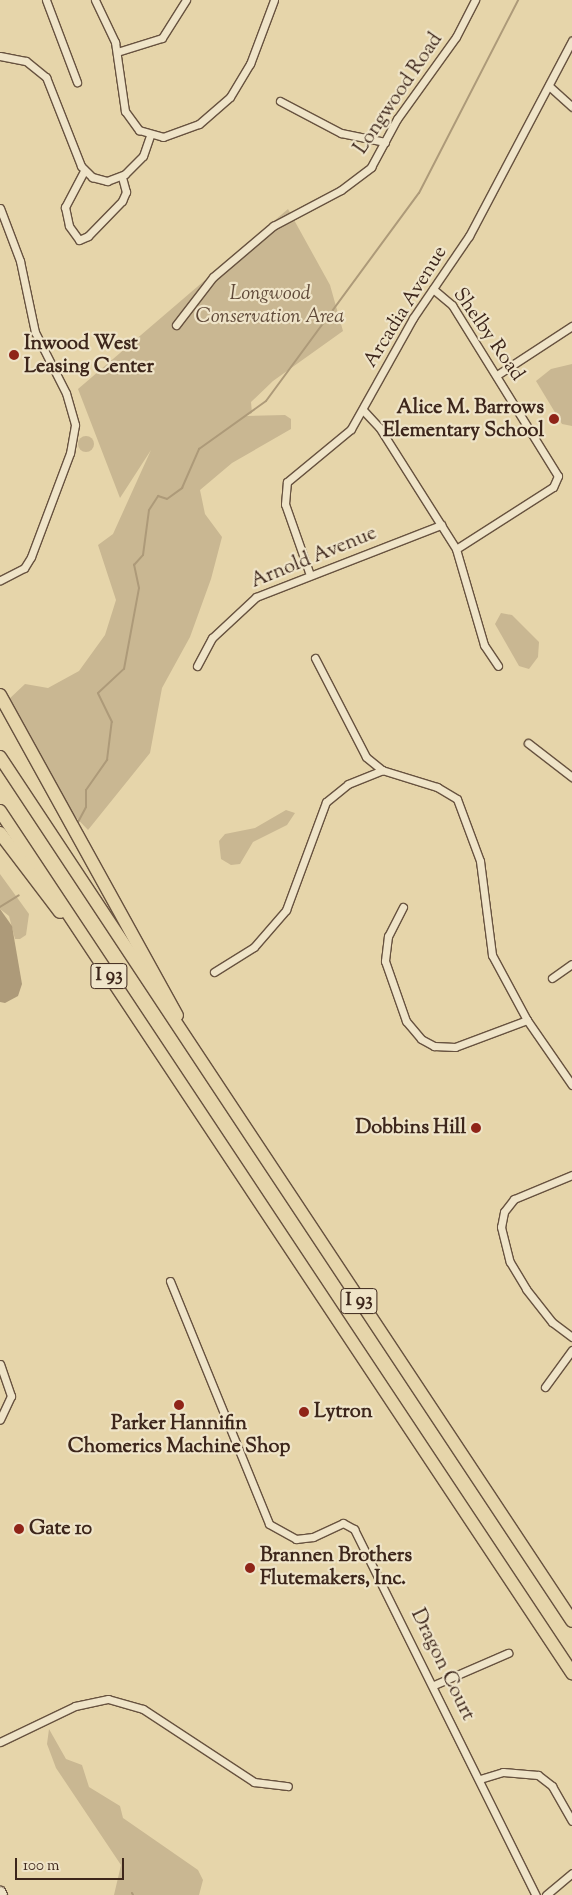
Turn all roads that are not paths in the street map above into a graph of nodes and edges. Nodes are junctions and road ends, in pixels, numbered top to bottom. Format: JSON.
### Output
{"nodes":[{"id":1,"x":46,"y":0,"type":"edge"},
{"id":2,"x":95,"y":0,"type":"edge"},
{"id":3,"x":186,"y":0,"type":"edge"},
{"id":4,"x":274,"y":0,"type":"edge"},
{"id":5,"x":475,"y":0,"type":"edge"},
{"id":6,"x":572,"y":41,"type":"edge"},
{"id":7,"x":117,"y":52,"type":"junction"},
{"id":8,"x":0,"y":56,"type":"edge"},
{"id":9,"x":77,"y":82,"type":"dead end"},
{"id":10,"x":549,"y":86,"type":"junction"},
{"id":11,"x":280,"y":102,"type":"dead end"},
{"id":12,"x":572,"y":107,"type":"edge"},
{"id":13,"x":150,"y":136,"type":"junction"},
{"id":14,"x":385,"y":142,"type":"junction"},
{"id":15,"x":84,"y":171,"type":"junction"},
{"id":16,"x":122,"y":176,"type":"junction"},
{"id":17,"x":0,"y":208,"type":"edge"},
{"id":18,"x":433,"y":289,"type":"junction"},
{"id":19,"x":176,"y":325,"type":"dead end"},
{"id":20,"x":572,"y":326,"type":"edge"},
{"id":21,"x":497,"y":375,"type":"junction"},
{"id":22,"x":363,"y":410,"type":"junction"},
{"id":23,"x":441,"y":525,"type":"junction"},
{"id":24,"x":456,"y":549,"type":"junction"},
{"id":25,"x":310,"y":575,"type":"junction"},
{"id":26,"x":0,"y":580,"type":"edge"},
{"id":27,"x":315,"y":658,"type":"dead end"},
{"id":28,"x":197,"y":666,"type":"dead end"},
{"id":29,"x":498,"y":666,"type":"dead end"},
{"id":30,"x":0,"y":695,"type":"edge"},
{"id":31,"x":528,"y":743,"type":"dead end"},
{"id":32,"x":0,"y":757,"type":"edge"},
{"id":33,"x":382,"y":770,"type":"junction"},
{"id":34,"x":572,"y":777,"type":"edge"},
{"id":35,"x":0,"y":810,"type":"edge"},
{"id":36,"x":0,"y":833,"type":"edge"},
{"id":37,"x":403,"y":907,"type":"dead end"},
{"id":38,"x":84,"y":938,"type":"junction"},
{"id":39,"x":572,"y":964,"type":"edge"},
{"id":40,"x":214,"y":972,"type":"dead end"},
{"id":41,"x":552,"y":978,"type":"dead end"},
{"id":42,"x":527,"y":1020,"type":"junction"},
{"id":43,"x":192,"y":1050,"type":"junction"},
{"id":44,"x":572,"y":1085,"type":"edge"},
{"id":45,"x":572,"y":1174,"type":"edge"},
{"id":46,"x":170,"y":1281,"type":"dead end"},
{"id":47,"x":572,"y":1337,"type":"edge"},
{"id":48,"x":572,"y":1350,"type":"edge"},
{"id":49,"x":0,"y":1364,"type":"edge"},
{"id":50,"x":546,"y":1387,"type":"dead end"},
{"id":51,"x":0,"y":1420,"type":"edge"},
{"id":52,"x":572,"y":1621,"type":"edge"},
{"id":53,"x":508,"y":1654,"type":"dead end"},
{"id":54,"x":572,"y":1673,"type":"edge"},
{"id":55,"x":434,"y":1685,"type":"junction"},
{"id":56,"x":0,"y":1742,"type":"edge"},
{"id":57,"x":480,"y":1779,"type":"junction"},
{"id":58,"x":288,"y":1786,"type":"dead end"},
{"id":59,"x":572,"y":1821,"type":"edge"},
{"id":60,"x":572,"y":1873,"type":"edge"},
{"id":61,"x":0,"y":1891,"type":"edge"},
{"id":62,"x":2,"y":1895,"type":"edge"},
{"id":63,"x":536,"y":1895,"type":"edge"},
{"id":64,"x":546,"y":1895,"type":"edge"}],
"edges":[{"from":1,"to":9,"type":"street"},
{"from":2,"to":7,"type":"street"},
{"from":3,"to":7,"type":"street"},
{"from":4,"to":13,"type":"street"},
{"from":5,"to":14,"type":"street","name":"Longwood Road"},
{"from":6,"to":10,"type":"street","name":"Arcadia Avenue"},
{"from":7,"to":13,"type":"street"},
{"from":8,"to":15,"type":"street"},
{"from":10,"to":12,"type":"street"},
{"from":10,"to":18,"type":"street","name":"Arcadia Avenue"},
{"from":11,"to":14,"type":"street"},
{"from":13,"to":16,"type":"street"},
{"from":14,"to":19,"type":"street","name":"Longwood Road"},
{"from":15,"to":16,"type":"street"},
{"from":15,"to":16,"type":"street"},
{"from":17,"to":26,"type":"street"},
{"from":18,"to":21,"type":"street","name":"Shelby Road"},
{"from":18,"to":22,"type":"street","name":"Arcadia Avenue"},
{"from":20,"to":21,"type":"street"},
{"from":21,"to":24,"type":"street","name":"Shelby Road"},
{"from":22,"to":23,"type":"street"},
{"from":22,"to":25,"type":"street","name":"Arcadia Avenue"},
{"from":23,"to":24,"type":"street"},
{"from":23,"to":25,"type":"street","name":"Arnold Avenue"},
{"from":24,"to":29,"type":"street"},
{"from":25,"to":28,"type":"street","name":"Arnold Avenue"},
{"from":27,"to":33,"type":"street"},
{"from":30,"to":43,"type":"highway"},
{"from":31,"to":34,"type":"street"},
{"from":32,"to":43,"type":"highway","number":"I 93"},
{"from":33,"to":40,"type":"street"},
{"from":33,"to":42,"type":"street"},
{"from":35,"to":38,"type":"highway","number":"I 93"},
{"from":36,"to":38,"type":"highway"},
{"from":37,"to":42,"type":"street"},
{"from":38,"to":54,"type":"highway","number":"I 93"},
{"from":39,"to":41,"type":"street"},
{"from":42,"to":44,"type":"street"},
{"from":43,"to":52,"type":"highway","number":"I 93"},
{"from":45,"to":47,"type":"street"},
{"from":46,"to":55,"type":"street","name":"Dragon Court"},
{"from":48,"to":50,"type":"street"},
{"from":49,"to":51,"type":"street"},
{"from":53,"to":55,"type":"street"},
{"from":55,"to":57,"type":"street","name":"Dragon Court"},
{"from":56,"to":58,"type":"street"},
{"from":57,"to":59,"type":"street"},
{"from":57,"to":63,"type":"street","name":"Dragon Court"},
{"from":60,"to":64,"type":"street"},
{"from":61,"to":62,"type":"street"}]}
